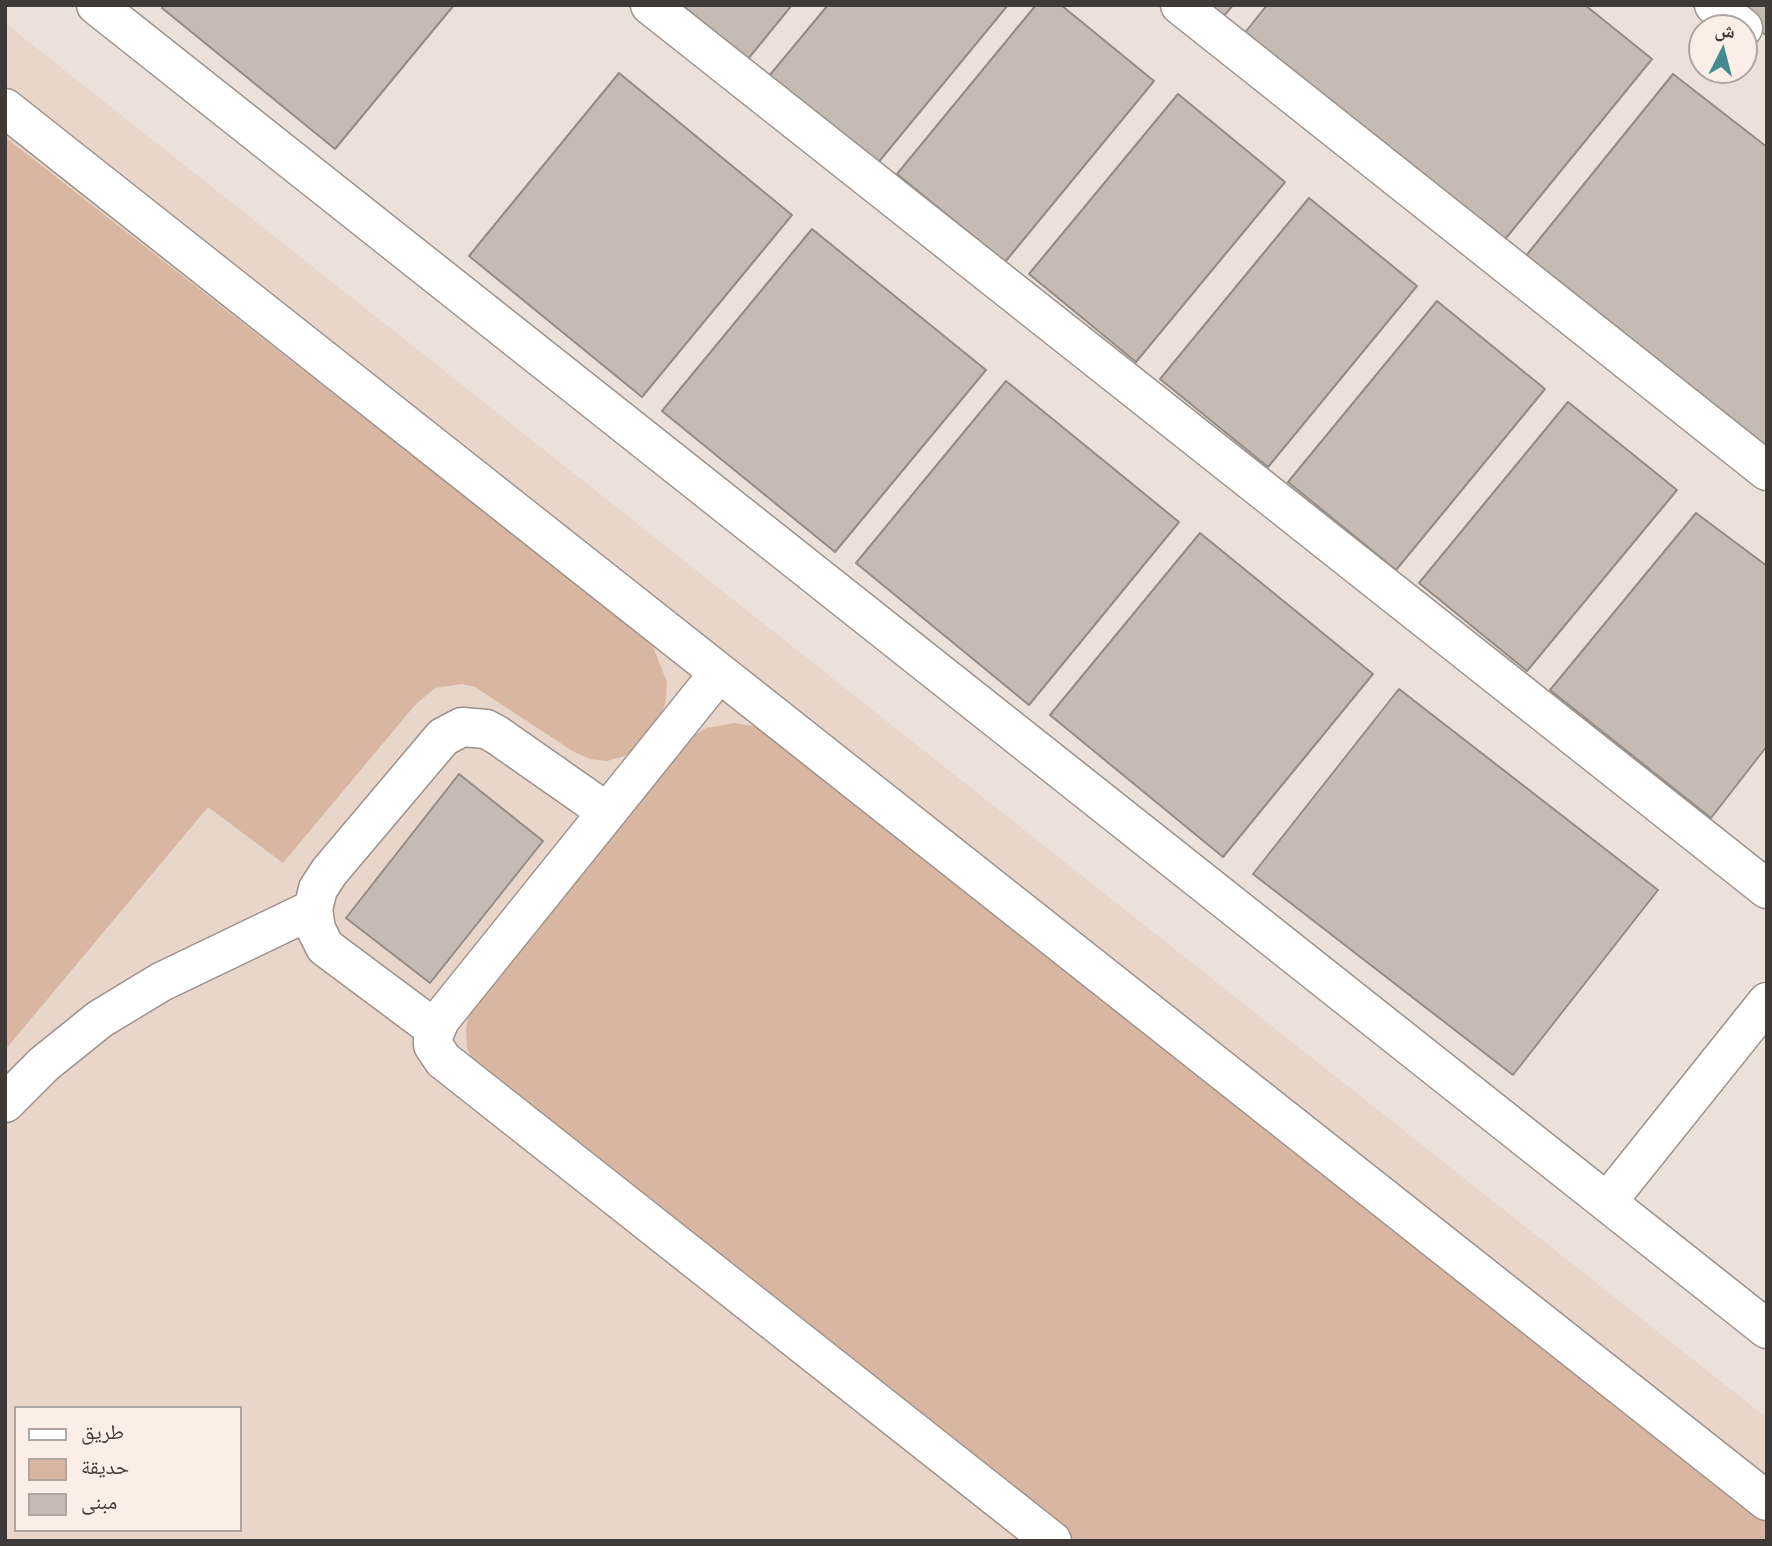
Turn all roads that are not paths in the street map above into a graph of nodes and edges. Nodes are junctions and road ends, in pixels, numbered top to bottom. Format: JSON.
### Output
{"nodes":[{"id":1,"x":96,"y":5,"type":"edge"},
{"id":2,"x":650,"y":5,"type":"edge"},
{"id":3,"x":1180,"y":5,"type":"edge"},
{"id":4,"x":5,"y":108,"type":"edge"},
{"id":5,"x":1767,"y":471,"type":"edge"},
{"id":6,"x":719,"y":673,"type":"junction"},
{"id":7,"x":607,"y":812,"type":"junction"},
{"id":8,"x":1767,"y":889,"type":"edge"},
{"id":9,"x":313,"y":909,"type":"junction"},
{"id":10,"x":1767,"y":1002,"type":"edge"},
{"id":11,"x":435,"y":1028,"type":"junction"},
{"id":12,"x":5,"y":1103,"type":"edge"},
{"id":13,"x":1607,"y":1202,"type":"junction"},
{"id":14,"x":1767,"y":1329,"type":"edge"},
{"id":15,"x":1767,"y":1501,"type":"edge"},
{"id":16,"x":1052,"y":1541,"type":"edge"}],
"edges":[{"from":1,"to":13,"type":"street"},
{"from":2,"to":8,"type":"street"},
{"from":3,"to":5,"type":"street"},
{"from":4,"to":6,"type":"street"},
{"from":6,"to":7,"type":"street"},
{"from":6,"to":15,"type":"street"},
{"from":7,"to":9,"type":"street"},
{"from":7,"to":11,"type":"street"},
{"from":9,"to":11,"type":"street"},
{"from":9,"to":12,"type":"street"},
{"from":10,"to":13,"type":"street"},
{"from":11,"to":16,"type":"street"},
{"from":13,"to":14,"type":"street"}]}
